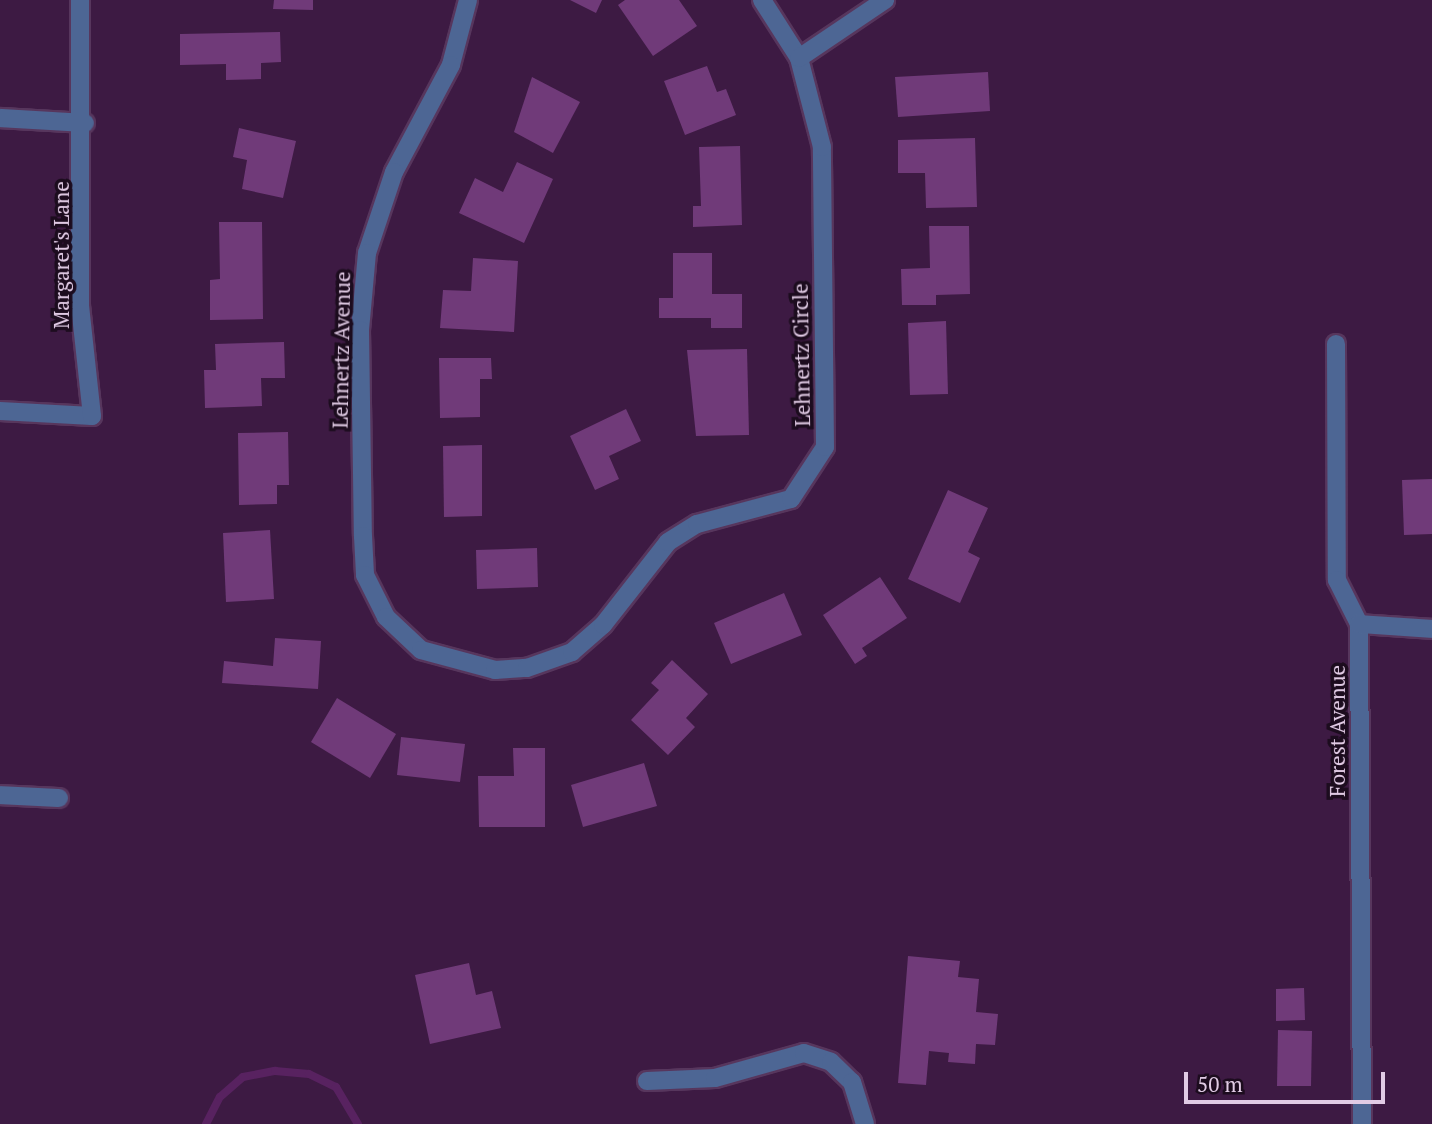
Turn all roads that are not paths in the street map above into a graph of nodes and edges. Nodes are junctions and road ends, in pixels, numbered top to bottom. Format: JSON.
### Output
{"nodes":[{"id":1,"x":80,"y":0,"type":"edge"},
{"id":2,"x":468,"y":0,"type":"edge"},
{"id":3,"x":762,"y":0,"type":"edge"},
{"id":4,"x":886,"y":0,"type":"edge"},
{"id":5,"x":799,"y":58,"type":"junction"},
{"id":6,"x":0,"y":118,"type":"edge"},
{"id":7,"x":85,"y":123,"type":"junction"},
{"id":8,"x":1336,"y":344,"type":"dead end"},
{"id":9,"x":0,"y":411,"type":"edge"},
{"id":10,"x":374,"y":595,"type":"joint"},
{"id":11,"x":1359,"y":624,"type":"junction"},
{"id":12,"x":1432,"y":629,"type":"edge"},
{"id":13,"x":0,"y":795,"type":"edge"},
{"id":14,"x":59,"y":798,"type":"dead end"},
{"id":15,"x":647,"y":1081,"type":"dead end"},
{"id":16,"x":864,"y":1124,"type":"edge"},
{"id":17,"x":1362,"y":1124,"type":"edge"}],
"edges":[{"from":1,"to":7,"type":"street","name":"Margaret's Lane"},
{"from":2,"to":10,"type":"street","name":"Lehnertz Avenue"},
{"from":3,"to":5,"type":"street","name":"Lehnertz Circle"},
{"from":4,"to":5,"type":"street"},
{"from":5,"to":10,"type":"street","name":"Lehnertz Circle"},
{"from":6,"to":7,"type":"street"},
{"from":7,"to":9,"type":"street","name":"Margaret's Lane"},
{"from":8,"to":11,"type":"street","name":"Forest Avenue"},
{"from":11,"to":12,"type":"street"},
{"from":11,"to":17,"type":"street","name":"Forest Avenue"},
{"from":13,"to":14,"type":"street"},
{"from":15,"to":16,"type":"street"}]}
